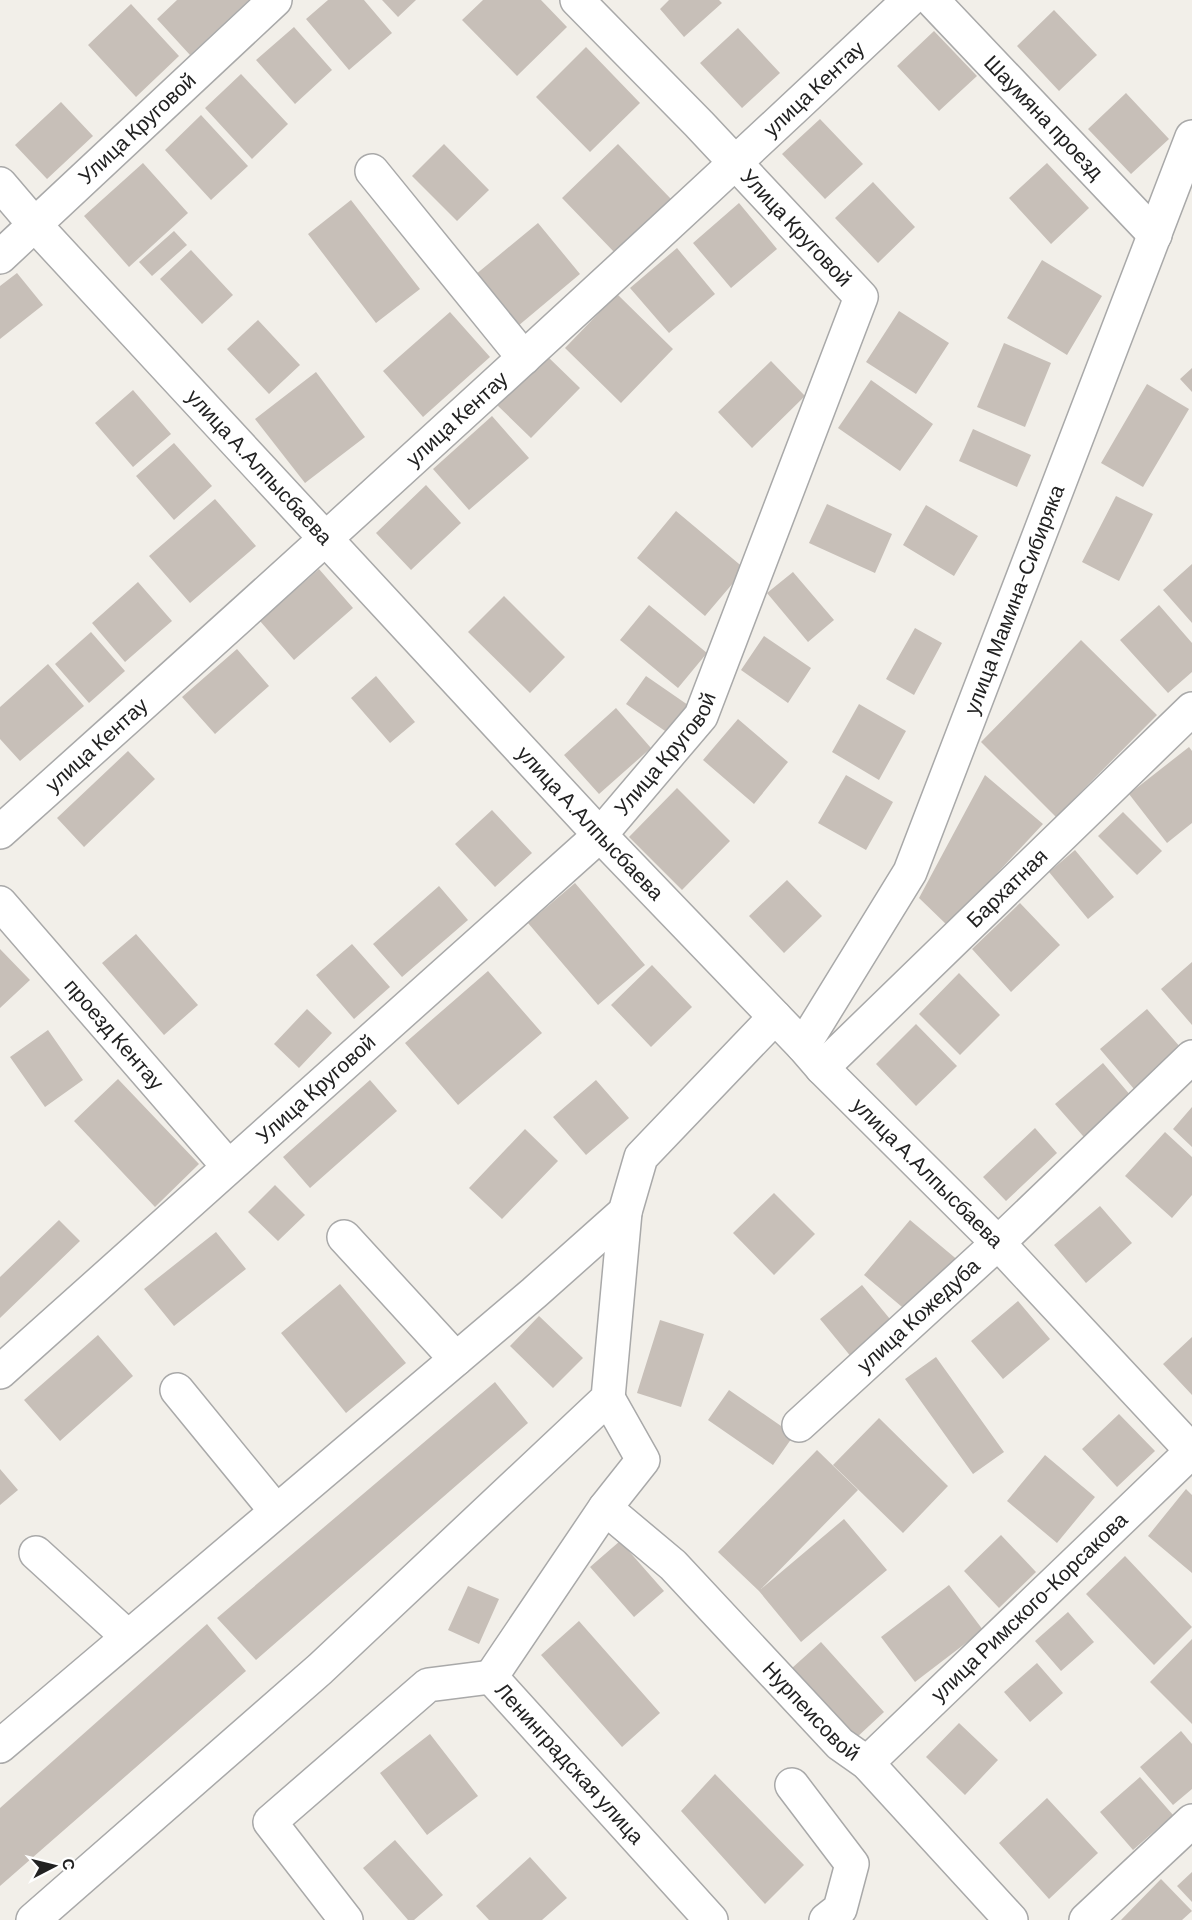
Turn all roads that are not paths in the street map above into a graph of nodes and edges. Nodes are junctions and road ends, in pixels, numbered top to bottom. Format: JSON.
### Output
{"nodes":[{"id":1,"x":275,"y":0,"type":"edge"},
{"id":2,"x":577,"y":0,"type":"edge"},
{"id":3,"x":909,"y":0,"type":"edge"},
{"id":4,"x":932,"y":0,"type":"edge"},
{"id":5,"x":1192,"y":136,"type":"edge"},
{"id":6,"x":736,"y":164,"type":"junction"},
{"id":7,"x":372,"y":171,"type":"dead end"},
{"id":8,"x":0,"y":184,"type":"edge"},
{"id":9,"x":35,"y":225,"type":"junction"},
{"id":10,"x":1155,"y":235,"type":"junction"},
{"id":11,"x":0,"y":257,"type":"edge"},
{"id":12,"x":524,"y":358,"type":"junction"},
{"id":13,"x":327,"y":539,"type":"junction"},
{"id":14,"x":1192,"y":709,"type":"edge"},
{"id":15,"x":0,"y":832,"type":"edge"},
{"id":16,"x":600,"y":835,"type":"junction"},
{"id":17,"x":0,"y":903,"type":"edge"},
{"id":18,"x":775,"y":1017,"type":"junction"},
{"id":19,"x":812,"y":1057,"type":"junction"},
{"id":20,"x":1192,"y":1057,"type":"edge"},
{"id":21,"x":228,"y":1166,"type":"junction"},
{"id":22,"x":625,"y":1212,"type":"junction"},
{"id":23,"x":344,"y":1237,"type":"dead end"},
{"id":24,"x":998,"y":1243,"type":"junction"},
{"id":25,"x":456,"y":1359,"type":"junction"},
{"id":26,"x":0,"y":1372,"type":"edge"},
{"id":27,"x":177,"y":1390,"type":"dead end"},
{"id":28,"x":608,"y":1398,"type":"junction"},
{"id":29,"x":798,"y":1425,"type":"dead end"},
{"id":30,"x":1192,"y":1451,"type":"edge"},
{"id":31,"x":605,"y":1508,"type":"junction"},
{"id":32,"x":276,"y":1511,"type":"junction"},
{"id":33,"x":36,"y":1553,"type":"dead end"},
{"id":34,"x":128,"y":1637,"type":"junction"},
{"id":35,"x":491,"y":1677,"type":"junction"},
{"id":36,"x":0,"y":1746,"type":"edge"},
{"id":37,"x":867,"y":1763,"type":"junction"},
{"id":38,"x":792,"y":1785,"type":"dead end"},
{"id":39,"x":1192,"y":1821,"type":"edge"},
{"id":40,"x":33,"y":1920,"type":"edge"},
{"id":41,"x":346,"y":1920,"type":"edge"},
{"id":42,"x":711,"y":1920,"type":"edge"},
{"id":43,"x":826,"y":1920,"type":"edge"},
{"id":44,"x":1011,"y":1920,"type":"edge"},
{"id":45,"x":1086,"y":1920,"type":"edge"}],
"edges":[{"from":1,"to":9,"type":"street","name":"Улица Круговой"},
{"from":2,"to":6,"type":"street","name":"Улица Круговой"},
{"from":3,"to":6,"type":"street","name":"улица Кентау"},
{"from":4,"to":10,"type":"street","name":"Шаумяна проезд"},
{"from":5,"to":10,"type":"street","name":"улица Мамина-Сибиряка"},
{"from":6,"to":12,"type":"street","name":"улица Кентау"},
{"from":6,"to":16,"type":"street","name":"Улица Круговой"},
{"from":7,"to":12,"type":"street"},
{"from":8,"to":9,"type":"street","name":"улица А.Алпысбаева"},
{"from":9,"to":11,"type":"street","name":"Улица Круговой"},
{"from":9,"to":13,"type":"street","name":"улица А.Алпысбаева"},
{"from":10,"to":19,"type":"street","name":"улица Мамина-Сибиряка"},
{"from":12,"to":13,"type":"street","name":"улица Кентау"},
{"from":13,"to":15,"type":"street","name":"улица Кентау"},
{"from":13,"to":16,"type":"street","name":"улица А.Алпысбаева"},
{"from":14,"to":19,"type":"street","name":"Бархатная"},
{"from":16,"to":18,"type":"street","name":"улица А.Алпысбаева"},
{"from":16,"to":21,"type":"street","name":"Улица Круговой"},
{"from":17,"to":21,"type":"street","name":"проезд Кентау"},
{"from":18,"to":19,"type":"street","name":"улица А.Алпысбаева"},
{"from":18,"to":22,"type":"street"},
{"from":19,"to":24,"type":"street","name":"улица А.Алпысбаева"},
{"from":20,"to":24,"type":"street","name":"улица Кожедуба"},
{"from":21,"to":26,"type":"street","name":"Улица Круговой"},
{"from":22,"to":25,"type":"street"},
{"from":22,"to":28,"type":"street"},
{"from":23,"to":25,"type":"street"},
{"from":24,"to":29,"type":"street","name":"улица Кожедуба"},
{"from":24,"to":30,"type":"street","name":"улица А.Алпысбаева"},
{"from":25,"to":32,"type":"street"},
{"from":27,"to":32,"type":"street"},
{"from":28,"to":31,"type":"street","name":"Ленинградская улица"},
{"from":28,"to":40,"type":"street"},
{"from":30,"to":37,"type":"street","name":"улица Римского-Корсакова"},
{"from":31,"to":35,"type":"street","name":"Ленинградская улица"},
{"from":31,"to":37,"type":"street","name":"Нурпеисовой"},
{"from":32,"to":34,"type":"street"},
{"from":33,"to":34,"type":"street"},
{"from":34,"to":36,"type":"street"},
{"from":35,"to":41,"type":"street"},
{"from":35,"to":42,"type":"street","name":"Ленинградская улица"},
{"from":37,"to":44,"type":"street","name":"Нурпеисовой"},
{"from":38,"to":43,"type":"street"},
{"from":39,"to":45,"type":"street"}]}
